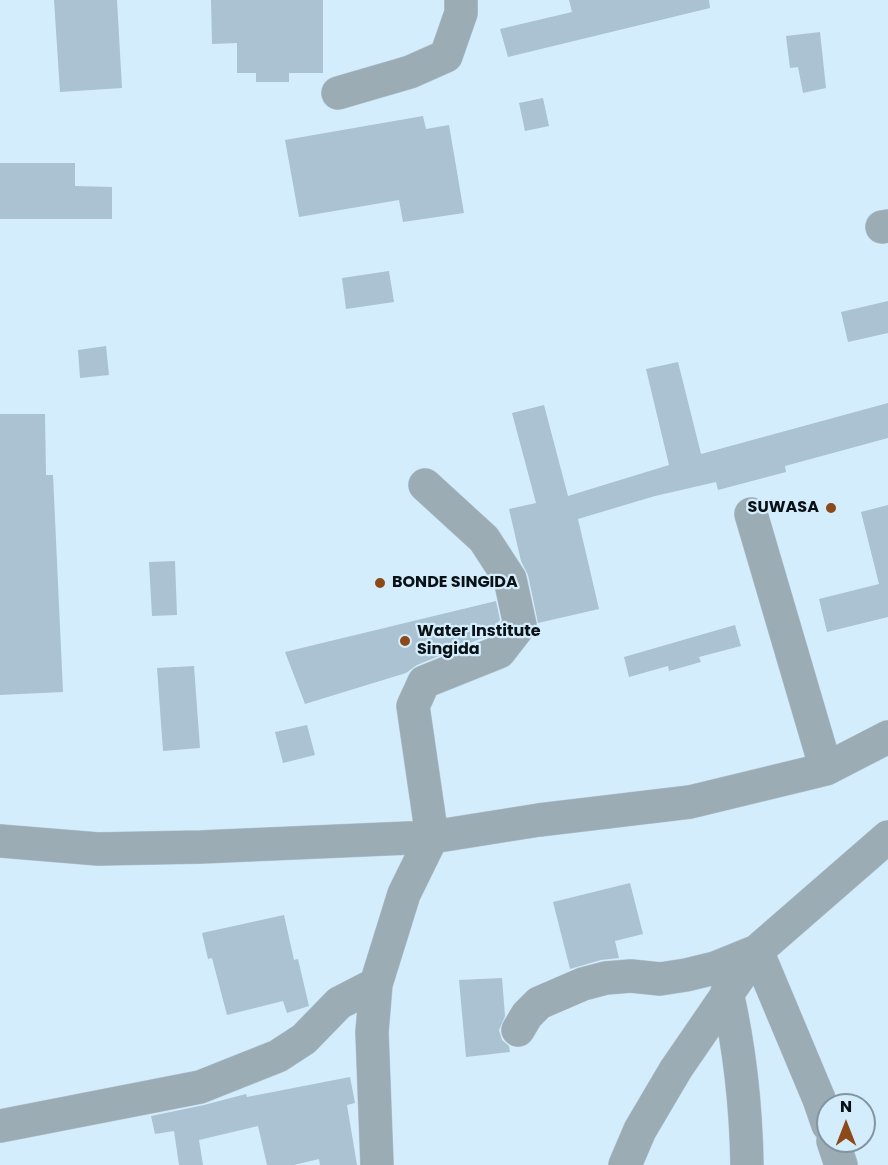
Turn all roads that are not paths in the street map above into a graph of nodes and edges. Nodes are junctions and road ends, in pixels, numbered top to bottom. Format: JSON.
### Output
{"nodes":[{"id":1,"x":461,"y":0,"type":"edge"},
{"id":2,"x":338,"y":93,"type":"dead end"},
{"id":3,"x":425,"y":485,"type":"dead end"},
{"id":4,"x":751,"y":514,"type":"dead end"},
{"id":5,"x":888,"y":737,"type":"edge"},
{"id":6,"x":826,"y":769,"type":"junction"},
{"id":7,"x":432,"y":837,"type":"junction"},
{"id":8,"x":888,"y":837,"type":"edge"},
{"id":9,"x":0,"y":841,"type":"edge"},
{"id":10,"x":757,"y":951,"type":"junction"},
{"id":11,"x":376,"y":984,"type":"junction"},
{"id":12,"x":727,"y":992,"type":"junction"},
{"id":13,"x":518,"y":1030,"type":"dead end"},
{"id":14,"x":816,"y":1093,"type":"edge"},
{"id":15,"x":0,"y":1126,"type":"edge"},
{"id":16,"x":377,"y":1165,"type":"edge"},
{"id":17,"x":625,"y":1165,"type":"edge"},
{"id":18,"x":747,"y":1165,"type":"edge"}],
"edges":[{"from":1,"to":2,"type":"street"},
{"from":3,"to":7,"type":"street"},
{"from":4,"to":6,"type":"street"},
{"from":5,"to":6,"type":"street"},
{"from":6,"to":7,"type":"street"},
{"from":7,"to":9,"type":"street"},
{"from":7,"to":11,"type":"street"},
{"from":8,"to":10,"type":"street"},
{"from":10,"to":12,"type":"street"},
{"from":10,"to":13,"type":"street"},
{"from":10,"to":14,"type":"street"},
{"from":11,"to":15,"type":"street"},
{"from":11,"to":16,"type":"street"},
{"from":12,"to":17,"type":"street"},
{"from":12,"to":18,"type":"street"}]}
